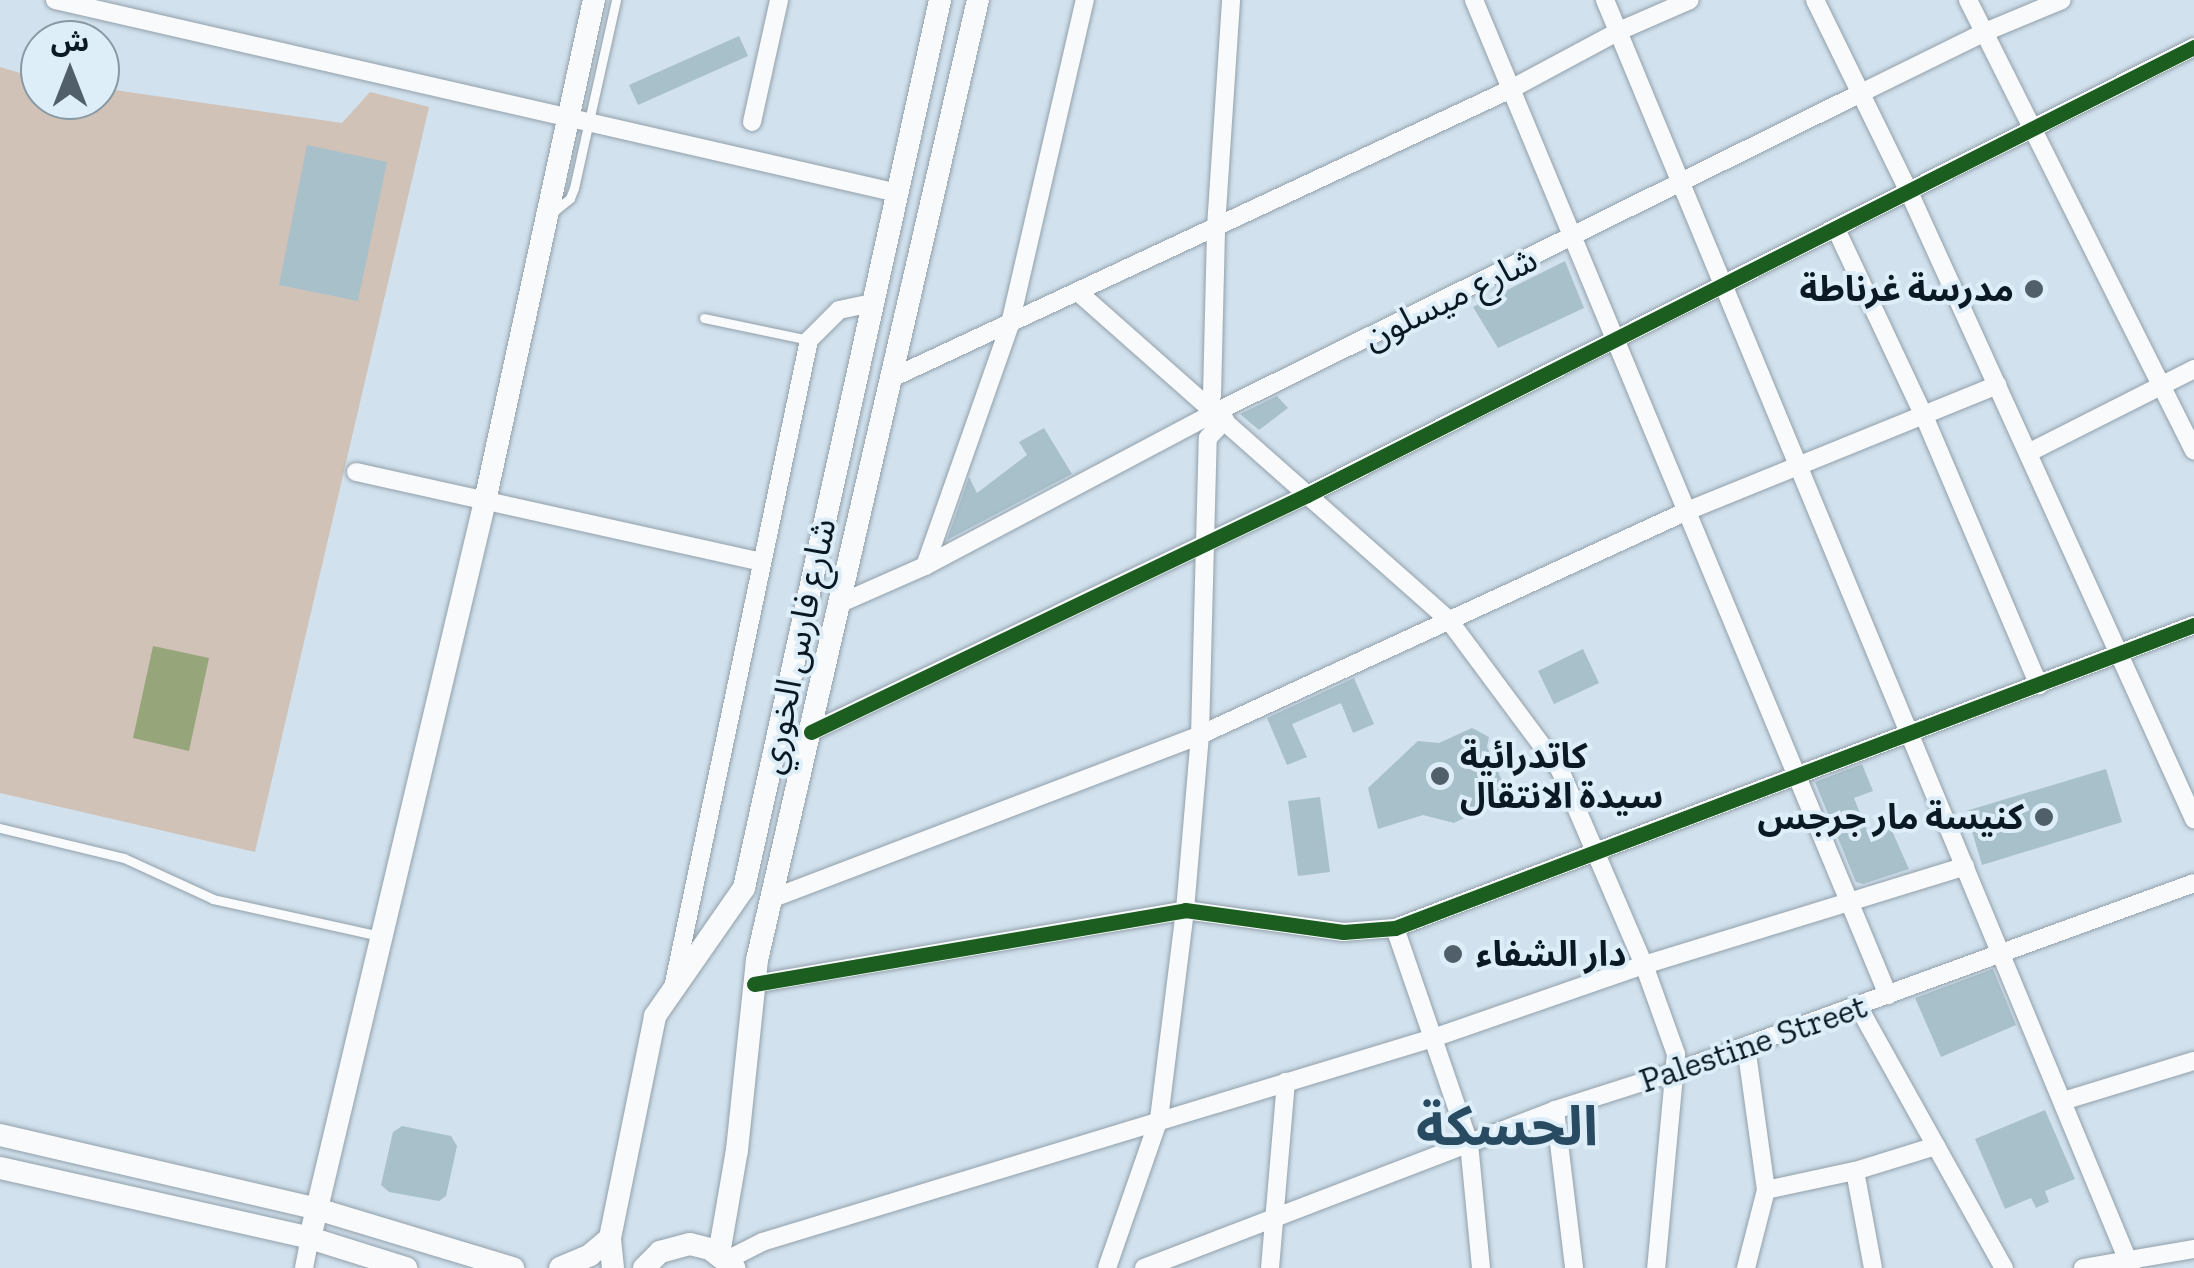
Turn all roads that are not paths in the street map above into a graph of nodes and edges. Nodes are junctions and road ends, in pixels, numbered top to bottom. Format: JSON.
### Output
{"nodes":[{"id":1,"x":55,"y":0,"type":"edge"},
{"id":2,"x":594,"y":0,"type":"edge"},
{"id":3,"x":616,"y":0,"type":"edge"},
{"id":4,"x":779,"y":0,"type":"edge"},
{"id":5,"x":940,"y":0,"type":"edge"},
{"id":6,"x":978,"y":0,"type":"edge"},
{"id":7,"x":1085,"y":0,"type":"edge"},
{"id":8,"x":1231,"y":0,"type":"edge"},
{"id":9,"x":1474,"y":0,"type":"edge"},
{"id":10,"x":1605,"y":0,"type":"edge"},
{"id":11,"x":1690,"y":0,"type":"edge"},
{"id":12,"x":1815,"y":0,"type":"edge"},
{"id":13,"x":1968,"y":0,"type":"edge"},
{"id":14,"x":2062,"y":0,"type":"edge"},
{"id":15,"x":1619,"y":31,"type":"junction"},
{"id":16,"x":1984,"y":32,"type":"junction"},
{"id":17,"x":2194,"y":47,"type":"edge"},
{"id":18,"x":1511,"y":89,"type":"junction"},
{"id":19,"x":1860,"y":93,"type":"junction"},
{"id":20,"x":580,"y":120,"type":"junction"},
{"id":21,"x":752,"y":122,"type":"dead end"},
{"id":22,"x":2033,"y":128,"type":"junction"},
{"id":23,"x":1681,"y":184,"type":"junction"},
{"id":24,"x":898,"y":192,"type":"junction"},
{"id":25,"x":1909,"y":192,"type":"junction"},
{"id":26,"x":1216,"y":227,"type":"junction"},
{"id":27,"x":1836,"y":229,"type":"junction"},
{"id":28,"x":1573,"y":238,"type":"junction"},
{"id":29,"x":1724,"y":287,"type":"junction"},
{"id":30,"x":1078,"y":292,"type":"junction"},
{"id":31,"x":873,"y":303,"type":"junction"},
{"id":32,"x":704,"y":318,"type":"dead end"},
{"id":33,"x":1010,"y":324,"type":"junction"},
{"id":34,"x":809,"y":340,"type":"junction"},
{"id":35,"x":1616,"y":342,"type":"junction"},
{"id":36,"x":2194,"y":369,"type":"edge"},
{"id":37,"x":894,"y":378,"type":"junction"},
{"id":38,"x":2160,"y":384,"type":"junction"},
{"id":39,"x":1997,"y":385,"type":"junction"},
{"id":40,"x":1216,"y":412,"type":"junction"},
{"id":41,"x":1924,"y":416,"type":"junction"},
{"id":42,"x":2194,"y":451,"type":"edge"},
{"id":43,"x":2028,"y":453,"type":"junction"},
{"id":44,"x":1798,"y":467,"type":"junction"},
{"id":45,"x":356,"y":472,"type":"dead end"},
{"id":46,"x":1307,"y":495,"type":"junction"},
{"id":47,"x":485,"y":501,"type":"junction"},
{"id":48,"x":1686,"y":511,"type":"junction"},
{"id":49,"x":1205,"y":544,"type":"junction"},
{"id":50,"x":762,"y":562,"type":"junction"},
{"id":51,"x":925,"y":566,"type":"junction"},
{"id":52,"x":841,"y":603,"type":"junction"},
{"id":53,"x":1448,"y":618,"type":"junction"},
{"id":54,"x":2194,"y":625,"type":"edge"},
{"id":55,"x":2119,"y":654,"type":"junction"},
{"id":56,"x":2038,"y":685,"type":"junction"},
{"id":57,"x":811,"y":732,"type":"junction"},
{"id":58,"x":1200,"y":734,"type":"junction"},
{"id":59,"x":1909,"y":734,"type":"junction"},
{"id":60,"x":1798,"y":778,"type":"junction"},
{"id":61,"x":2194,"y":820,"type":"edge"},
{"id":62,"x":0,"y":828,"type":"edge"},
{"id":63,"x":1596,"y":852,"type":"junction"},
{"id":64,"x":1966,"y":866,"type":"junction"},
{"id":65,"x":2194,"y":883,"type":"edge"},
{"id":66,"x":772,"y":900,"type":"junction"},
{"id":67,"x":1850,"y":902,"type":"junction"},
{"id":68,"x":1186,"y":910,"type":"junction"},
{"id":69,"x":1395,"y":928,"type":"junction"},
{"id":70,"x":381,"y":937,"type":"junction"},
{"id":71,"x":2002,"y":953,"type":"junction"},
{"id":72,"x":1644,"y":965,"type":"junction"},
{"id":73,"x":754,"y":984,"type":"junction"},
{"id":74,"x":674,"y":986,"type":"junction"},
{"id":75,"x":1888,"y":994,"type":"junction"},
{"id":76,"x":1858,"y":1006,"type":"junction"},
{"id":77,"x":1433,"y":1038,"type":"junction"},
{"id":78,"x":1746,"y":1046,"type":"junction"},
{"id":79,"x":2194,"y":1061,"type":"edge"},
{"id":80,"x":1674,"y":1072,"type":"junction"},
{"id":81,"x":1286,"y":1082,"type":"junction"},
{"id":82,"x":2063,"y":1101,"type":"junction"},
{"id":83,"x":1555,"y":1110,"type":"junction"},
{"id":84,"x":1159,"y":1119,"type":"junction"},
{"id":85,"x":0,"y":1135,"type":"edge"},
{"id":86,"x":1470,"y":1142,"type":"junction"},
{"id":87,"x":1936,"y":1146,"type":"junction"},
{"id":88,"x":0,"y":1168,"type":"edge"},
{"id":89,"x":1855,"y":1171,"type":"junction"},
{"id":90,"x":1766,"y":1190,"type":"junction"},
{"id":91,"x":317,"y":1209,"type":"junction"},
{"id":92,"x":1273,"y":1218,"type":"junction"},
{"id":93,"x":310,"y":1238,"type":"junction"},
{"id":94,"x":610,"y":1238,"type":"junction"},
{"id":95,"x":2194,"y":1249,"type":"edge"},
{"id":96,"x":652,"y":1260,"type":"edge"},
{"id":97,"x":727,"y":1261,"type":"edge"},
{"id":98,"x":2130,"y":1264,"type":"edge"},
{"id":99,"x":304,"y":1268,"type":"edge"},
{"id":100,"x":406,"y":1268,"type":"edge"},
{"id":101,"x":512,"y":1268,"type":"edge"},
{"id":102,"x":560,"y":1268,"type":"edge"},
{"id":103,"x":613,"y":1268,"type":"edge"},
{"id":104,"x":624,"y":1268,"type":"edge"},
{"id":105,"x":1107,"y":1268,"type":"edge"},
{"id":106,"x":1144,"y":1268,"type":"edge"},
{"id":107,"x":1270,"y":1268,"type":"edge"},
{"id":108,"x":1480,"y":1268,"type":"edge"},
{"id":109,"x":1574,"y":1268,"type":"edge"},
{"id":110,"x":1656,"y":1268,"type":"edge"},
{"id":111,"x":1746,"y":1268,"type":"edge"},
{"id":112,"x":1873,"y":1268,"type":"edge"},
{"id":113,"x":2004,"y":1268,"type":"edge"},
{"id":114,"x":2083,"y":1268,"type":"edge"}],
"edges":[{"from":1,"to":20,"type":"street"},
{"from":2,"to":20,"type":"street"},
{"from":3,"to":20,"type":"lane"},
{"from":4,"to":21,"type":"street"},
{"from":5,"to":24,"type":"street","name":"شارع فارس الخوري"},
{"from":6,"to":37,"type":"street"},
{"from":7,"to":33,"type":"street"},
{"from":8,"to":26,"type":"street"},
{"from":9,"to":18,"type":"street"},
{"from":10,"to":15,"type":"street"},
{"from":11,"to":15,"type":"street"},
{"from":12,"to":19,"type":"street"},
{"from":13,"to":16,"type":"street"},
{"from":14,"to":16,"type":"street","name":"شارع ميسلون"},
{"from":15,"to":18,"type":"street"},
{"from":15,"to":23,"type":"street"},
{"from":16,"to":19,"type":"street","name":"شارع ميسلون"},
{"from":16,"to":22,"type":"street"},
{"from":17,"to":22,"type":"street"},
{"from":18,"to":26,"type":"street"},
{"from":18,"to":28,"type":"street"},
{"from":19,"to":23,"type":"street","name":"شارع ميسلون"},
{"from":19,"to":25,"type":"street"},
{"from":20,"to":24,"type":"street"},
{"from":20,"to":47,"type":"street"},
{"from":22,"to":25,"type":"street"},
{"from":22,"to":38,"type":"street"},
{"from":23,"to":28,"type":"street","name":"شارع ميسلون"},
{"from":23,"to":29,"type":"street"},
{"from":24,"to":31,"type":"street","name":"شارع فارس الخوري"},
{"from":25,"to":27,"type":"street"},
{"from":25,"to":39,"type":"street"},
{"from":26,"to":30,"type":"street"},
{"from":26,"to":40,"type":"street"},
{"from":27,"to":29,"type":"street"},
{"from":27,"to":41,"type":"street"},
{"from":28,"to":35,"type":"street"},
{"from":28,"to":40,"type":"street","name":"شارع ميسلون"},
{"from":29,"to":35,"type":"street"},
{"from":29,"to":44,"type":"street"},
{"from":30,"to":33,"type":"street"},
{"from":30,"to":40,"type":"street"},
{"from":31,"to":34,"type":"street"},
{"from":31,"to":74,"type":"street","name":"شارع فارس الخوري"},
{"from":32,"to":34,"type":"lane"},
{"from":33,"to":37,"type":"street"},
{"from":33,"to":51,"type":"street"},
{"from":34,"to":50,"type":"street"},
{"from":35,"to":46,"type":"street"},
{"from":35,"to":48,"type":"street"},
{"from":36,"to":38,"type":"street"},
{"from":37,"to":52,"type":"street"},
{"from":38,"to":42,"type":"street"},
{"from":38,"to":43,"type":"street"},
{"from":39,"to":41,"type":"street"},
{"from":39,"to":43,"type":"street"},
{"from":40,"to":46,"type":"street"},
{"from":40,"to":49,"type":"street"},
{"from":40,"to":51,"type":"street","name":"شارع ميسلون"},
{"from":41,"to":44,"type":"street"},
{"from":41,"to":56,"type":"street"},
{"from":43,"to":55,"type":"street"},
{"from":44,"to":48,"type":"street"},
{"from":44,"to":59,"type":"street"},
{"from":45,"to":47,"type":"street"},
{"from":46,"to":49,"type":"street"},
{"from":46,"to":53,"type":"street"},
{"from":47,"to":50,"type":"street"},
{"from":47,"to":70,"type":"street"},
{"from":48,"to":53,"type":"street"},
{"from":48,"to":60,"type":"street"},
{"from":49,"to":57,"type":"street"},
{"from":49,"to":58,"type":"street"},
{"from":50,"to":74,"type":"street"},
{"from":51,"to":52,"type":"street","name":"شارع ميسلون"},
{"from":52,"to":57,"type":"street"},
{"from":53,"to":58,"type":"street"},
{"from":53,"to":63,"type":"street"},
{"from":54,"to":55,"type":"street"},
{"from":55,"to":56,"type":"street"},
{"from":55,"to":61,"type":"street"},
{"from":56,"to":59,"type":"street"},
{"from":57,"to":66,"type":"street"},
{"from":58,"to":66,"type":"street"},
{"from":58,"to":68,"type":"street"},
{"from":59,"to":60,"type":"street"},
{"from":59,"to":64,"type":"street"},
{"from":60,"to":63,"type":"street"},
{"from":60,"to":67,"type":"street"},
{"from":62,"to":70,"type":"lane"},
{"from":63,"to":69,"type":"street"},
{"from":63,"to":72,"type":"street"},
{"from":64,"to":67,"type":"street"},
{"from":64,"to":71,"type":"street"},
{"from":65,"to":71,"type":"street","name":"Palestine Street"},
{"from":66,"to":73,"type":"street"},
{"from":67,"to":72,"type":"street"},
{"from":67,"to":75,"type":"street"},
{"from":68,"to":69,"type":"street"},
{"from":68,"to":73,"type":"street"},
{"from":68,"to":84,"type":"street"},
{"from":69,"to":77,"type":"street"},
{"from":70,"to":91,"type":"street"},
{"from":71,"to":75,"type":"street","name":"Palestine Street"},
{"from":71,"to":82,"type":"street"},
{"from":72,"to":77,"type":"street"},
{"from":72,"to":80,"type":"street"},
{"from":73,"to":97,"type":"street"},
{"from":74,"to":94,"type":"street","name":"شارع فارس الخوري"},
{"from":75,"to":76,"type":"street","name":"Palestine Street"},
{"from":76,"to":78,"type":"street","name":"Palestine Street"},
{"from":76,"to":87,"type":"street"},
{"from":77,"to":81,"type":"street"},
{"from":77,"to":86,"type":"street"},
{"from":78,"to":80,"type":"street","name":"Palestine Street"},
{"from":78,"to":90,"type":"street"},
{"from":79,"to":82,"type":"street"},
{"from":80,"to":83,"type":"street","name":"Palestine Street"},
{"from":80,"to":110,"type":"street"},
{"from":81,"to":84,"type":"street"},
{"from":81,"to":92,"type":"street"},
{"from":82,"to":98,"type":"street"},
{"from":83,"to":86,"type":"street","name":"Palestine Street"},
{"from":83,"to":109,"type":"street"},
{"from":84,"to":97,"type":"street"},
{"from":84,"to":105,"type":"street"},
{"from":85,"to":91,"type":"street"},
{"from":86,"to":92,"type":"street","name":"Palestine Street"},
{"from":86,"to":108,"type":"street"},
{"from":87,"to":89,"type":"street"},
{"from":87,"to":113,"type":"street"},
{"from":88,"to":93,"type":"street"},
{"from":89,"to":90,"type":"street"},
{"from":89,"to":112,"type":"street"},
{"from":90,"to":111,"type":"street"},
{"from":91,"to":93,"type":"street"},
{"from":91,"to":101,"type":"street"},
{"from":92,"to":106,"type":"street","name":"Palestine Street"},
{"from":92,"to":107,"type":"street"},
{"from":93,"to":99,"type":"street"},
{"from":93,"to":100,"type":"street"},
{"from":94,"to":102,"type":"street"},
{"from":94,"to":103,"type":"street","name":"شارع فارس الخوري"},
{"from":95,"to":98,"type":"street"},
{"from":96,"to":97,"type":"street"},
{"from":96,"to":104,"type":"street"},
{"from":98,"to":114,"type":"street"}]}
